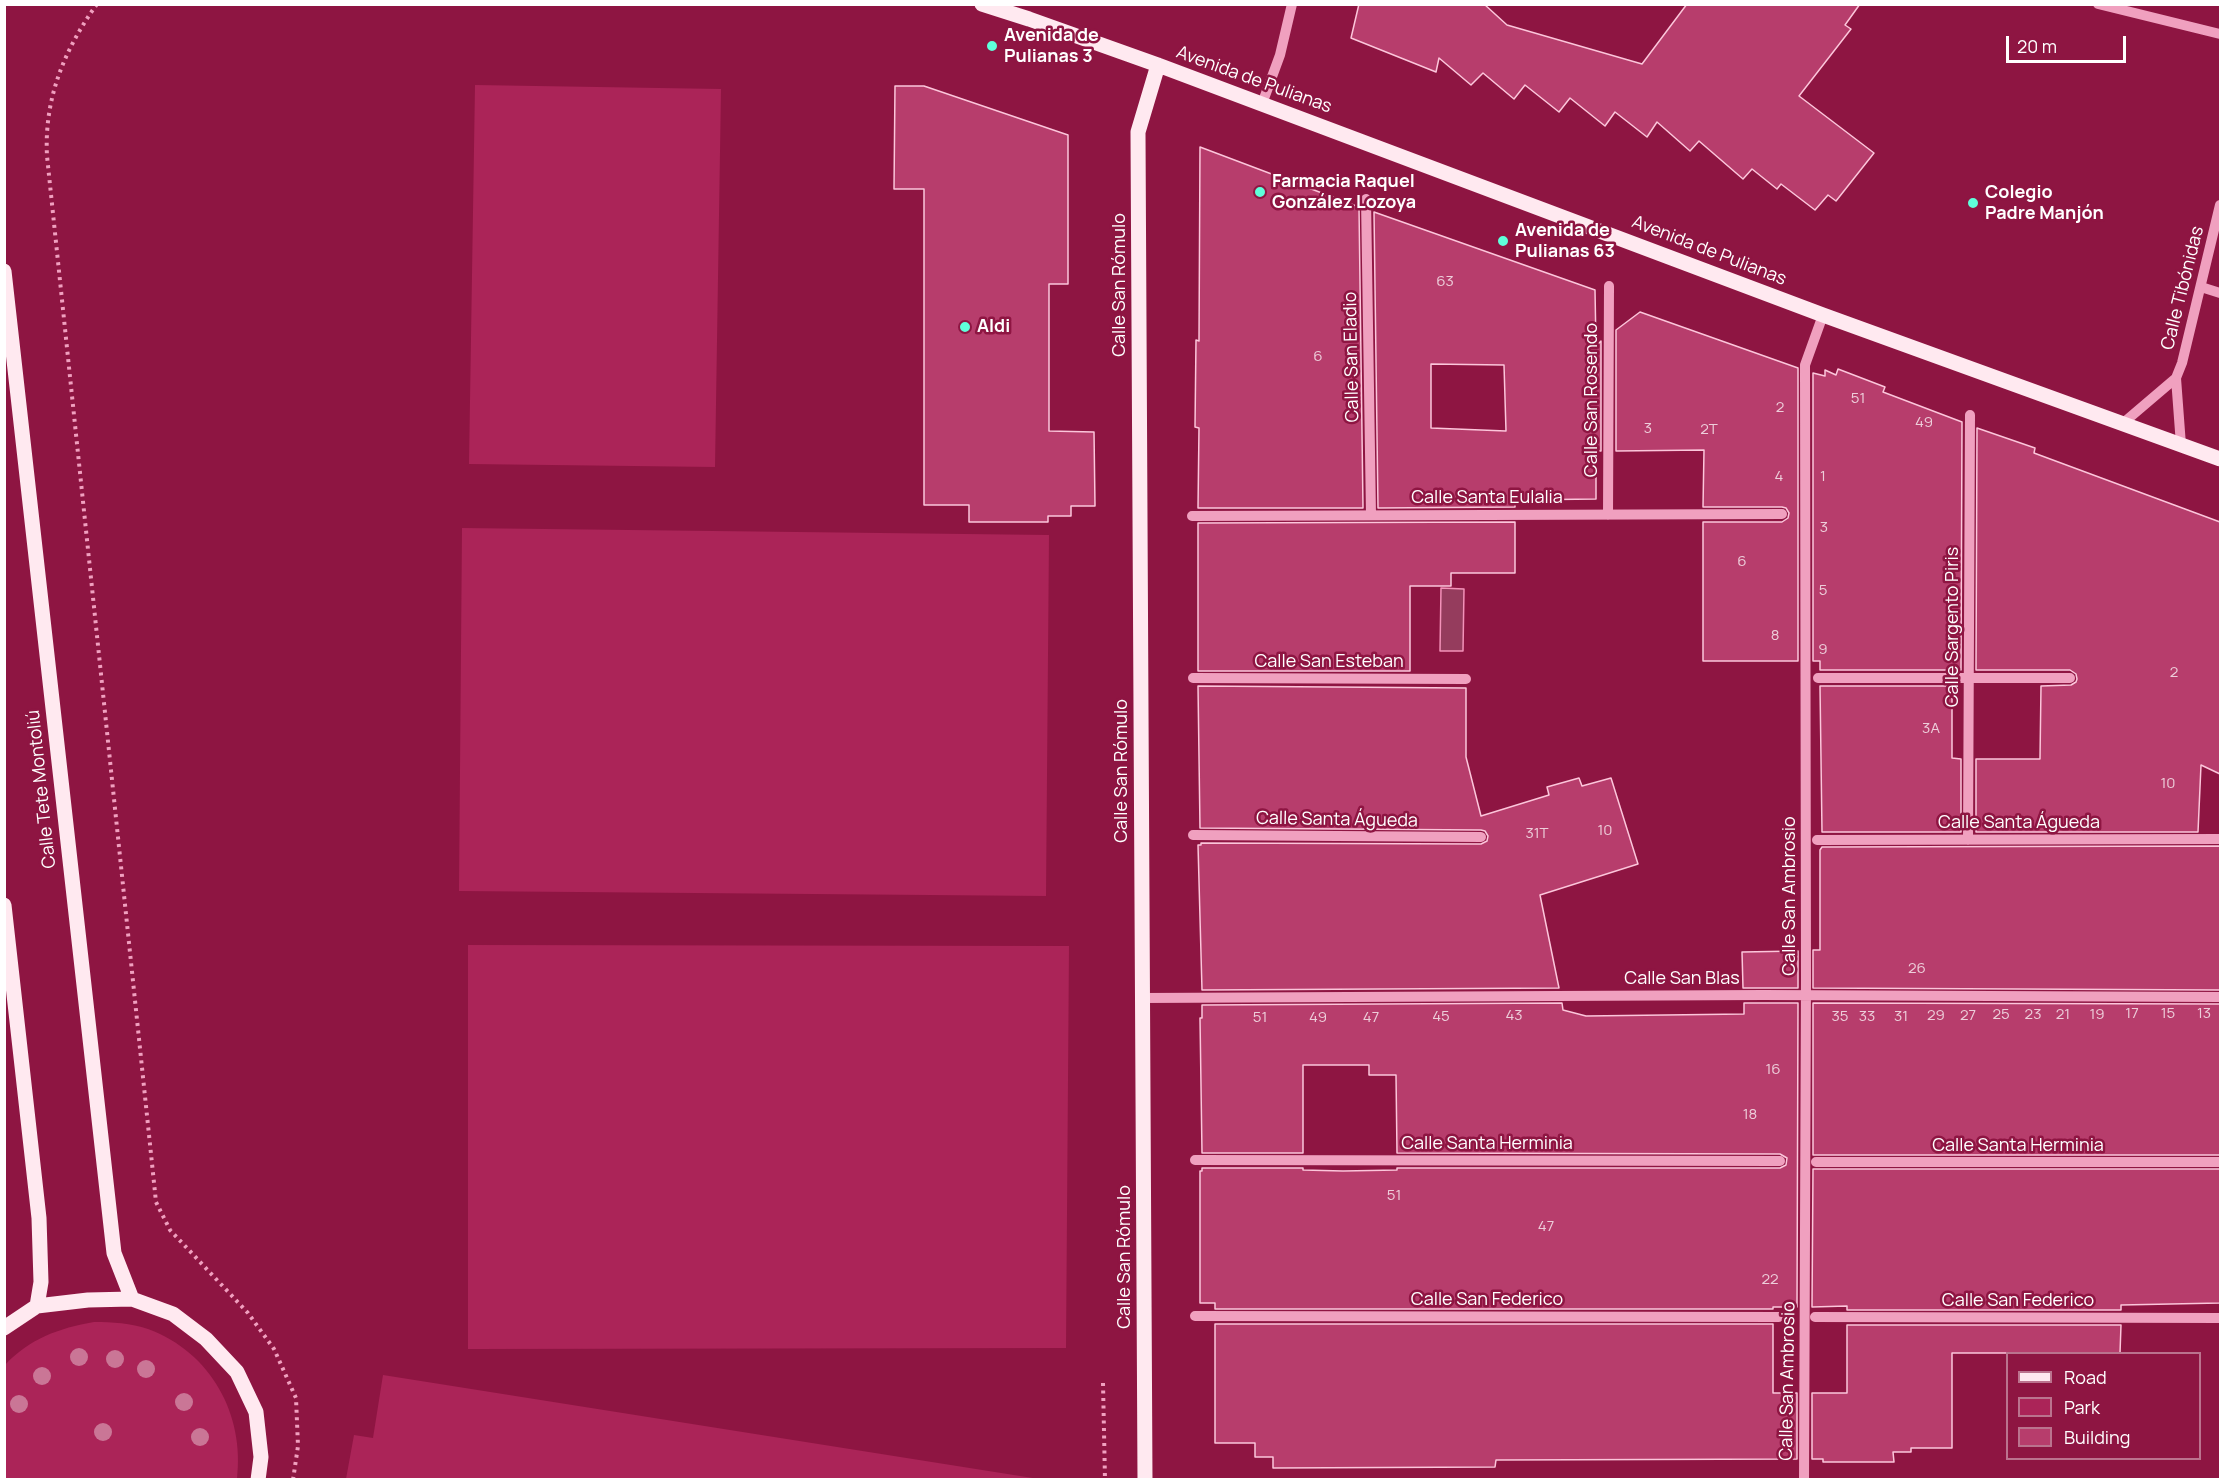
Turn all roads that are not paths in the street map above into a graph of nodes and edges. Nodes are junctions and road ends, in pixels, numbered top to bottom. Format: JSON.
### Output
{"nodes":[{"id":1,"x":982,"y":4,"type":"edge"},
{"id":2,"x":1292,"y":4,"type":"edge"},
{"id":3,"x":2098,"y":4,"type":"edge"},
{"id":4,"x":2220,"y":34,"type":"edge"},
{"id":5,"x":1158,"y":65,"type":"junction"},
{"id":6,"x":1262,"y":104,"type":"junction"},
{"id":7,"x":1366,"y":199,"type":"dead end"},
{"id":8,"x":2220,"y":205,"type":"edge"},
{"id":9,"x":4,"y":271,"type":"edge"},
{"id":10,"x":1609,"y":286,"type":"dead end"},
{"id":11,"x":2201,"y":287,"type":"junction"},
{"id":12,"x":2220,"y":293,"type":"edge"},
{"id":13,"x":1823,"y":315,"type":"junction"},
{"id":14,"x":2176,"y":378,"type":"junction"},
{"id":15,"x":1970,"y":415,"type":"dead end"},
{"id":16,"x":2122,"y":424,"type":"junction"},
{"id":17,"x":2181,"y":445,"type":"junction"},
{"id":18,"x":2220,"y":459,"type":"edge"},
{"id":19,"x":1782,"y":514,"type":"dead end"},
{"id":20,"x":1371,"y":515,"type":"junction"},
{"id":21,"x":1608,"y":515,"type":"junction"},
{"id":22,"x":1192,"y":516,"type":"dead end"},
{"id":23,"x":1193,"y":678,"type":"dead end"},
{"id":24,"x":1818,"y":678,"type":"dead end"},
{"id":25,"x":1969,"y":678,"type":"junction"},
{"id":26,"x":2070,"y":678,"type":"dead end"},
{"id":27,"x":1466,"y":679,"type":"dead end"},
{"id":28,"x":1193,"y":835,"type":"dead end"},
{"id":29,"x":1480,"y":837,"type":"dead end"},
{"id":30,"x":2220,"y":839,"type":"edge"},
{"id":31,"x":1817,"y":840,"type":"dead end"},
{"id":32,"x":1968,"y":840,"type":"junction"},
{"id":33,"x":4,"y":905,"type":"edge"},
{"id":34,"x":1806,"y":995,"type":"junction"},
{"id":35,"x":2220,"y":997,"type":"edge"},
{"id":36,"x":1143,"y":998,"type":"junction"},
{"id":37,"x":1195,"y":1161,"type":"dead end"},
{"id":38,"x":1780,"y":1161,"type":"dead end"},
{"id":39,"x":1816,"y":1162,"type":"dead end"},
{"id":40,"x":2220,"y":1162,"type":"edge"},
{"id":41,"x":132,"y":1299,"type":"junction"},
{"id":42,"x":37,"y":1306,"type":"junction"},
{"id":43,"x":1194,"y":1316,"type":"dead end"},
{"id":44,"x":1779,"y":1317,"type":"dead end"},
{"id":45,"x":1815,"y":1317,"type":"dead end"},
{"id":46,"x":2220,"y":1318,"type":"edge"},
{"id":47,"x":4,"y":1328,"type":"edge"},
{"id":48,"x":258,"y":1479,"type":"edge"},
{"id":49,"x":1145,"y":1479,"type":"edge"},
{"id":50,"x":1804,"y":1479,"type":"edge"}],
"edges":[{"from":1,"to":5,"type":"main road","name":"Avenida de Pulianas"},
{"from":2,"to":6,"type":"street"},
{"from":3,"to":4,"type":"street"},
{"from":5,"to":6,"type":"main road","name":"Avenida de Pulianas"},
{"from":5,"to":36,"type":"main road","name":"Calle San Rómulo"},
{"from":6,"to":13,"type":"main road","name":"Avenida de Pulianas"},
{"from":7,"to":20,"type":"street","name":"Calle San Eladio"},
{"from":8,"to":11,"type":"street","name":"Calle Tibónidas"},
{"from":9,"to":41,"type":"main road","name":"Calle Tete Montoliú"},
{"from":10,"to":21,"type":"street","name":"Calle San Rosendo"},
{"from":11,"to":12,"type":"street"},
{"from":11,"to":14,"type":"street","name":"Calle Tibónidas"},
{"from":13,"to":16,"type":"main road","name":"Avenida de Pulianas"},
{"from":13,"to":34,"type":"street","name":"Calle San Ambrosio"},
{"from":14,"to":16,"type":"street","name":"Calle Tibónidas"},
{"from":14,"to":17,"type":"street","name":"Calle Tibónidas"},
{"from":15,"to":25,"type":"street","name":"Calle Sargento Piris"},
{"from":16,"to":17,"type":"main road","name":"Avenida de Pulianas"},
{"from":17,"to":18,"type":"main road","name":"Avenida de Pulianas"},
{"from":19,"to":21,"type":"street","name":"Calle Santa Eulalia"},
{"from":20,"to":21,"type":"street","name":"Calle Santa Eulalia"},
{"from":20,"to":22,"type":"street","name":"Calle Santa Eulalia"},
{"from":23,"to":27,"type":"street","name":"Calle San Esteban"},
{"from":24,"to":25,"type":"street"},
{"from":25,"to":26,"type":"street"},
{"from":25,"to":32,"type":"street","name":"Calle Sargento Piris"},
{"from":28,"to":29,"type":"street","name":"Calle Santa Águeda"},
{"from":30,"to":32,"type":"street","name":"Calle Santa Águeda"},
{"from":31,"to":32,"type":"street","name":"Calle Santa Águeda"},
{"from":33,"to":42,"type":"main road"},
{"from":34,"to":35,"type":"street","name":"Calle San Blas"},
{"from":34,"to":36,"type":"street","name":"Calle San Blas"},
{"from":34,"to":50,"type":"street","name":"Calle San Ambrosio"},
{"from":36,"to":49,"type":"main road","name":"Calle San Rómulo"},
{"from":37,"to":38,"type":"street","name":"Calle Santa Herminia"},
{"from":39,"to":40,"type":"street","name":"Calle Santa Herminia"},
{"from":41,"to":42,"type":"main road"},
{"from":41,"to":48,"type":"main road"},
{"from":42,"to":47,"type":"main road"},
{"from":43,"to":44,"type":"street","name":"Calle San Federico"},
{"from":45,"to":46,"type":"street","name":"Calle San Federico"}]}
